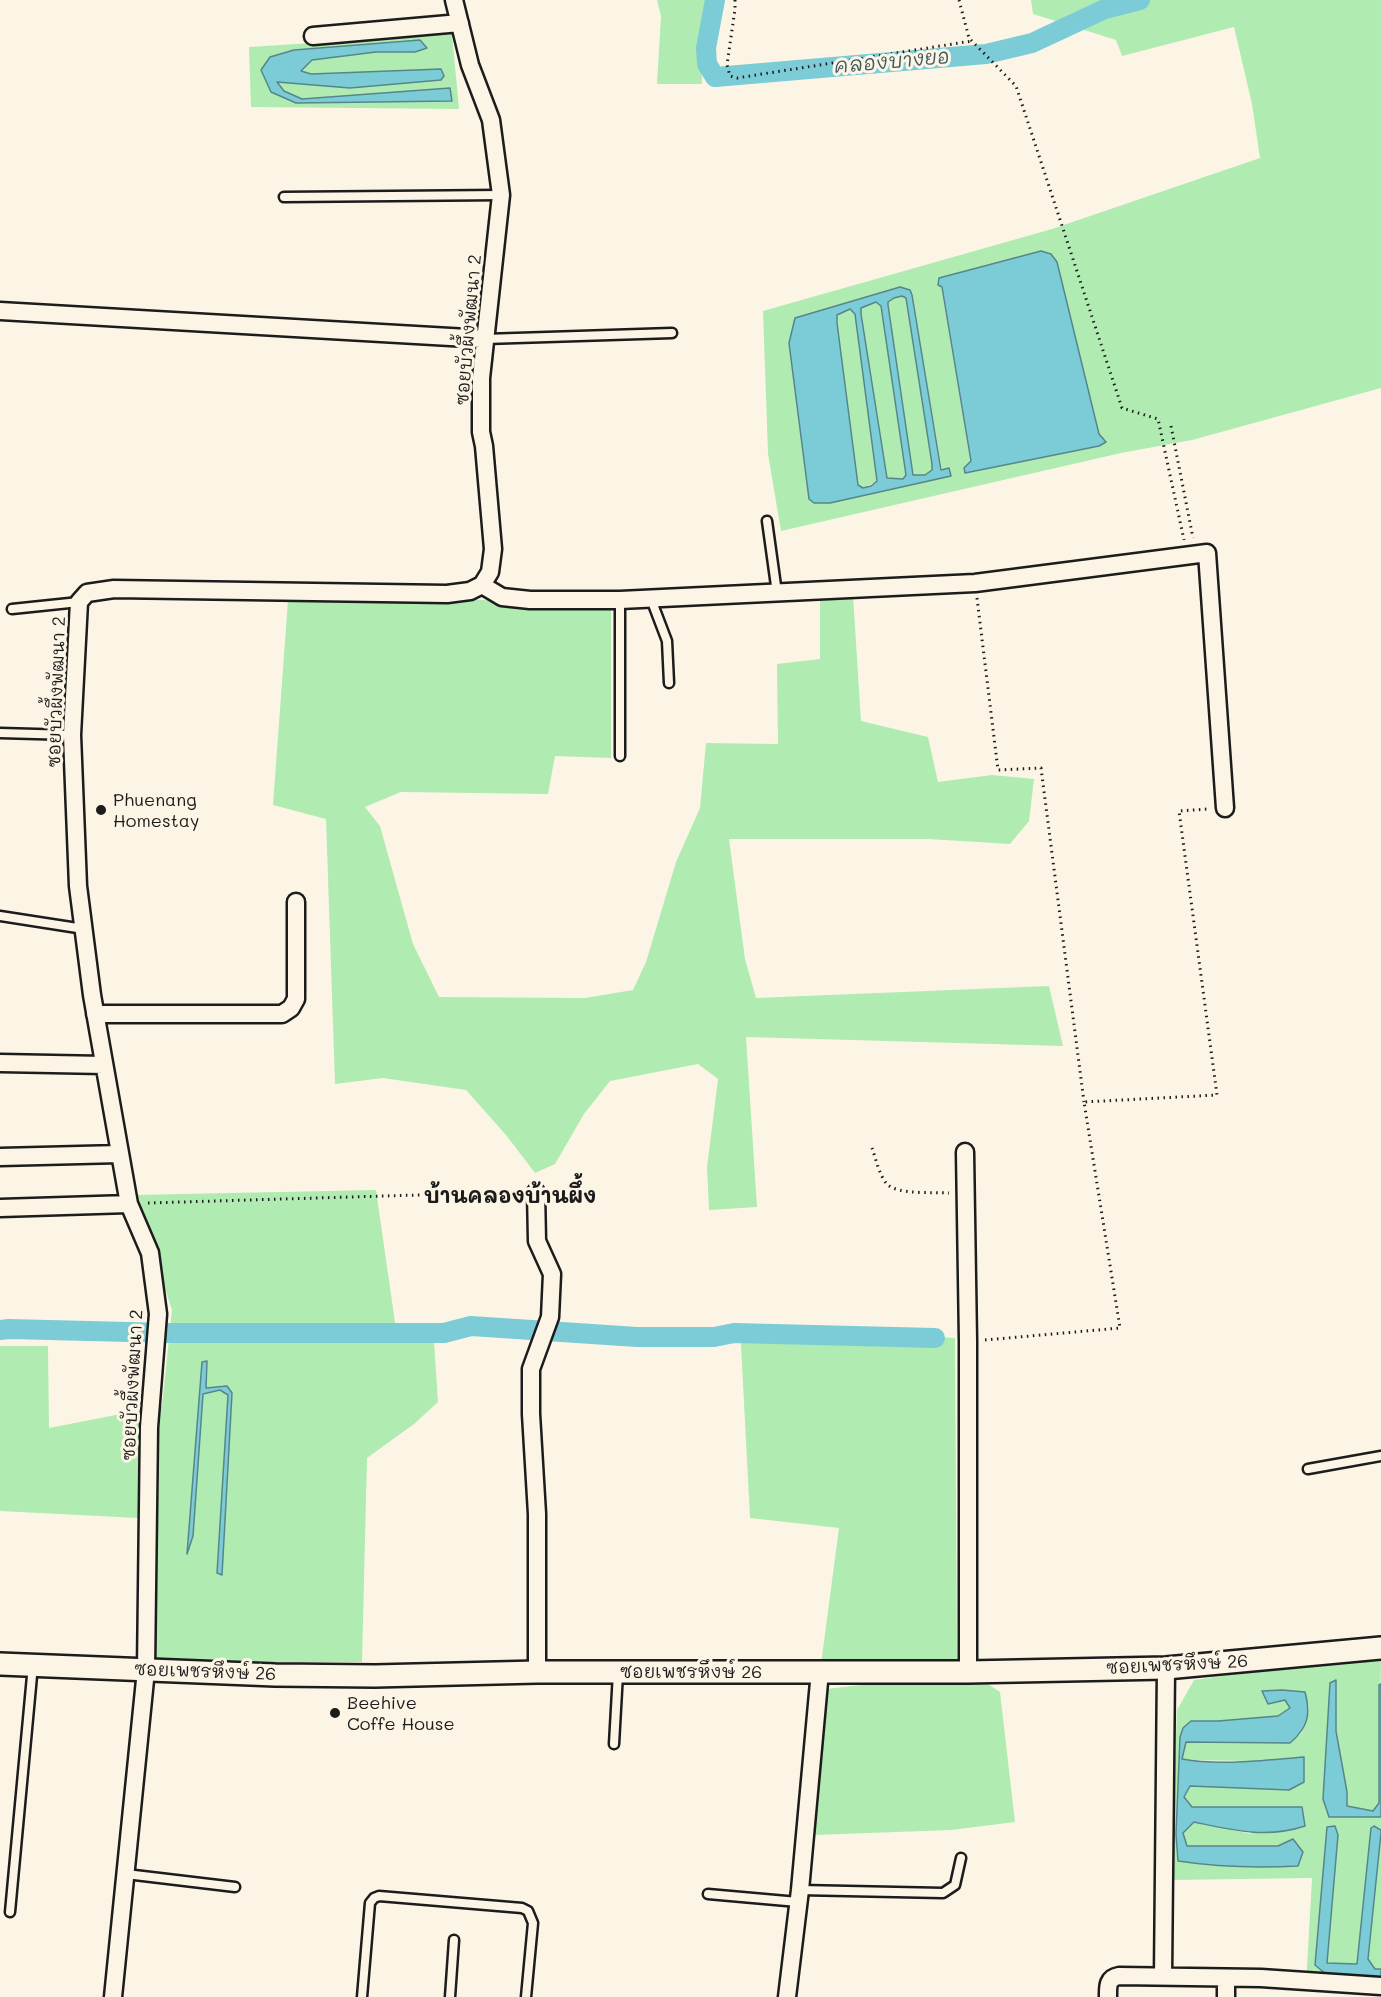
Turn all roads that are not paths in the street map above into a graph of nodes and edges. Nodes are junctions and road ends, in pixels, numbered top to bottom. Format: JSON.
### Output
{"nodes":[{"id":1,"x":454,"y":0,"type":"edge"},
{"id":2,"x":460,"y":23,"type":"junction"},
{"id":3,"x":313,"y":36,"type":"dead end"},
{"id":4,"x":501,"y":195,"type":"junction"},
{"id":5,"x":284,"y":197,"type":"dead end"},
{"id":6,"x":0,"y":312,"type":"edge"},
{"id":7,"x":672,"y":333,"type":"dead end"},
{"id":8,"x":485,"y":339,"type":"junction"},
{"id":9,"x":767,"y":520,"type":"dead end"},
{"id":10,"x":482,"y":585,"type":"junction"},
{"id":11,"x":777,"y":593,"type":"junction"},
{"id":12,"x":651,"y":598,"type":"junction"},
{"id":13,"x":620,"y":600,"type":"junction"},
{"id":14,"x":80,"y":602,"type":"junction"},
{"id":15,"x":12,"y":609,"type":"dead end"},
{"id":16,"x":669,"y":682,"type":"dead end"},
{"id":17,"x":0,"y":733,"type":"edge"},
{"id":18,"x":72,"y":735,"type":"junction"},
{"id":19,"x":620,"y":756,"type":"dead end"},
{"id":20,"x":1225,"y":808,"type":"road end"},
{"id":21,"x":297,"y":902,"type":"dead end"},
{"id":22,"x":0,"y":916,"type":"edge"},
{"id":23,"x":84,"y":929,"type":"junction"},
{"id":24,"x":95,"y":1014,"type":"junction"},
{"id":25,"x":0,"y":1063,"type":"edge"},
{"id":26,"x":104,"y":1065,"type":"junction"},
{"id":27,"x":966,"y":1152,"type":"dead end"},
{"id":28,"x":120,"y":1154,"type":"junction"},
{"id":29,"x":0,"y":1157,"type":"edge"},
{"id":30,"x":536,"y":1192,"type":"road end"},
{"id":31,"x":129,"y":1204,"type":"junction"},
{"id":32,"x":0,"y":1208,"type":"edge"},
{"id":33,"x":1381,"y":1456,"type":"edge"},
{"id":34,"x":1308,"y":1469,"type":"dead end"},
{"id":35,"x":1381,"y":1648,"type":"edge"},
{"id":36,"x":0,"y":1664,"type":"edge"},
{"id":37,"x":34,"y":1665,"type":"junction"},
{"id":38,"x":1166,"y":1668,"type":"junction"},
{"id":39,"x":146,"y":1671,"type":"junction"},
{"id":40,"x":820,"y":1671,"type":"junction"},
{"id":41,"x":537,"y":1672,"type":"junction"},
{"id":42,"x":618,"y":1672,"type":"junction"},
{"id":43,"x":968,"y":1672,"type":"junction"},
{"id":44,"x":614,"y":1744,"type":"dead end"},
{"id":45,"x":961,"y":1858,"type":"dead end"},
{"id":46,"x":126,"y":1874,"type":"junction"},
{"id":47,"x":235,"y":1887,"type":"dead end"},
{"id":48,"x":708,"y":1894,"type":"dead end"},
{"id":49,"x":799,"y":1896,"type":"junction"},
{"id":50,"x":10,"y":1912,"type":"dead end"},
{"id":51,"x":454,"y":1940,"type":"dead end"},
{"id":52,"x":1163,"y":1977,"type":"junction"},
{"id":53,"x":1227,"y":1978,"type":"junction"},
{"id":54,"x":1381,"y":1986,"type":"edge"},
{"id":55,"x":1341,"y":1990,"type":"edge"},
{"id":56,"x":113,"y":1997,"type":"edge"},
{"id":57,"x":362,"y":1997,"type":"edge"},
{"id":58,"x":450,"y":1997,"type":"edge"},
{"id":59,"x":526,"y":1997,"type":"edge"},
{"id":60,"x":787,"y":1997,"type":"edge"},
{"id":61,"x":1108,"y":1997,"type":"edge"},
{"id":62,"x":1226,"y":1997,"type":"edge"}],
"edges":[{"from":1,"to":2,"type":"street","name":"ซอยบัวผึ้งพัฒนา 2"},
{"from":2,"to":3,"type":"street"},
{"from":2,"to":4,"type":"street","name":"ซอยบัวผึ้งพัฒนา 2"},
{"from":4,"to":5,"type":"lane"},
{"from":4,"to":8,"type":"street","name":"ซอยบัวผึ้งพัฒนา 2"},
{"from":6,"to":8,"type":"street"},
{"from":7,"to":8,"type":"lane"},
{"from":8,"to":10,"type":"street","name":"ซอยบัวผึ้งพัฒนา 2"},
{"from":9,"to":11,"type":"lane"},
{"from":10,"to":13,"type":"street"},
{"from":10,"to":14,"type":"street","name":"ซอยบัวผึ้งพัฒนา 2"},
{"from":11,"to":12,"type":"street"},
{"from":11,"to":20,"type":"street"},
{"from":12,"to":13,"type":"street"},
{"from":12,"to":16,"type":"lane"},
{"from":13,"to":19,"type":"lane"},
{"from":14,"to":15,"type":"lane"},
{"from":14,"to":18,"type":"street","name":"ซอยบัวผึ้งพัฒนา 2"},
{"from":17,"to":18,"type":"lane"},
{"from":18,"to":23,"type":"street","name":"ซอยบัวผึ้งพัฒนา 2"},
{"from":21,"to":24,"type":"street"},
{"from":22,"to":23,"type":"lane"},
{"from":23,"to":24,"type":"street","name":"ซอยบัวผึ้งพัฒนา 2"},
{"from":24,"to":26,"type":"street","name":"ซอยบัวผึ้งพัฒนา 2"},
{"from":25,"to":26,"type":"street"},
{"from":26,"to":28,"type":"street","name":"ซอยบัวผึ้งพัฒนา 2"},
{"from":27,"to":43,"type":"street"},
{"from":28,"to":29,"type":"street"},
{"from":28,"to":31,"type":"street","name":"ซอยบัวผึ้งพัฒนา 2"},
{"from":30,"to":41,"type":"street"},
{"from":31,"to":32,"type":"street"},
{"from":31,"to":39,"type":"street","name":"ซอยบัวผึ้งพัฒนา 2"},
{"from":33,"to":34,"type":"lane"},
{"from":35,"to":38,"type":"street","name":"ซอยเพชรหึงษ์ 26"},
{"from":36,"to":37,"type":"street","name":"ซอยเพชรหึงษ์ 26"},
{"from":37,"to":39,"type":"street","name":"ซอยเพชรหึงษ์ 26"},
{"from":37,"to":50,"type":"lane"},
{"from":38,"to":43,"type":"street","name":"ซอยเพชรหึงษ์ 26"},
{"from":38,"to":52,"type":"street"},
{"from":39,"to":41,"type":"street","name":"ซอยเพชรหึงษ์ 26"},
{"from":39,"to":46,"type":"street","name":"ซอยบัวผึ้งพัฒนา 2"},
{"from":40,"to":42,"type":"street","name":"ซอยเพชรหึงษ์ 26"},
{"from":40,"to":43,"type":"street","name":"ซอยเพชรหึงษ์ 26"},
{"from":40,"to":49,"type":"street"},
{"from":41,"to":42,"type":"street","name":"ซอยเพชรหึงษ์ 26"},
{"from":42,"to":44,"type":"lane"},
{"from":45,"to":49,"type":"lane"},
{"from":46,"to":47,"type":"lane"},
{"from":46,"to":56,"type":"street","name":"ซอยบัวผึ้งพัฒนา 2"},
{"from":48,"to":49,"type":"lane"},
{"from":49,"to":60,"type":"street"},
{"from":51,"to":58,"type":"lane"},
{"from":52,"to":53,"type":"street"},
{"from":52,"to":61,"type":"street"},
{"from":53,"to":55,"type":"street"},
{"from":53,"to":62,"type":"street"},
{"from":54,"to":55,"type":"street"},
{"from":57,"to":59,"type":"lane"}]}
